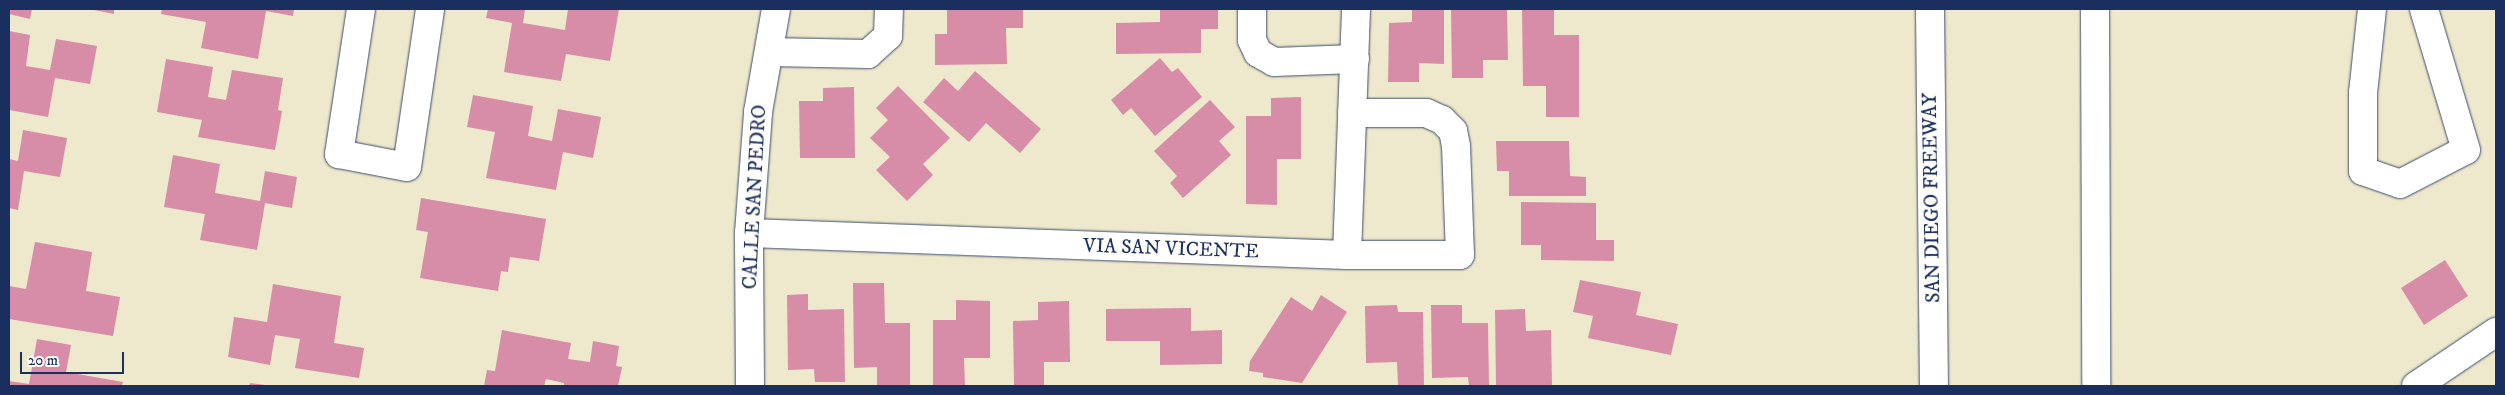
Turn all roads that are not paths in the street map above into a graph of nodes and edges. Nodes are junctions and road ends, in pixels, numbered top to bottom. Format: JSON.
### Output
{"nodes":[{"id":1,"x":361,"y":9,"type":"edge"},
{"id":2,"x":430,"y":9,"type":"edge"},
{"id":3,"x":776,"y":9,"type":"edge"},
{"id":4,"x":889,"y":9,"type":"edge"},
{"id":5,"x":1356,"y":9,"type":"edge"},
{"id":6,"x":1930,"y":9,"type":"edge"},
{"id":7,"x":2095,"y":9,"type":"edge"},
{"id":8,"x":2372,"y":9,"type":"edge"},
{"id":9,"x":2424,"y":9,"type":"edge"},
{"id":10,"x":1252,"y":13,"type":"edge"},
{"id":11,"x":768,"y":52,"type":"junction"},
{"id":12,"x":1354,"y":59,"type":"junction"},
{"id":13,"x":1352,"y":113,"type":"junction"},
{"id":14,"x":749,"y":234,"type":"junction"},
{"id":15,"x":1347,"y":255,"type":"junction"},
{"id":16,"x":2496,"y":332,"type":"edge"},
{"id":17,"x":750,"y":386,"type":"edge"},
{"id":18,"x":1934,"y":386,"type":"edge"},
{"id":19,"x":2096,"y":386,"type":"edge"},
{"id":20,"x":2416,"y":386,"type":"edge"}],
"edges":[{"from":1,"to":2,"type":"main road"},
{"from":3,"to":11,"type":"main road","name":"CALLE SAN PEDRO"},
{"from":4,"to":11,"type":"main road"},
{"from":5,"to":12,"type":"main road"},
{"from":6,"to":18,"type":"main road","name":"SAN DIEGO FREEWAY"},
{"from":7,"to":19,"type":"main road"},
{"from":8,"to":9,"type":"main road"},
{"from":10,"to":12,"type":"main road"},
{"from":11,"to":14,"type":"main road","name":"CALLE SAN PEDRO"},
{"from":12,"to":13,"type":"main road"},
{"from":13,"to":15,"type":"main road"},
{"from":13,"to":15,"type":"main road","name":"VIA SAN VICENTE"},
{"from":14,"to":15,"type":"main road","name":"VIA SAN VICENTE"},
{"from":14,"to":17,"type":"main road","name":"CALLE SAN PEDRO"},
{"from":16,"to":20,"type":"main road"}]}
